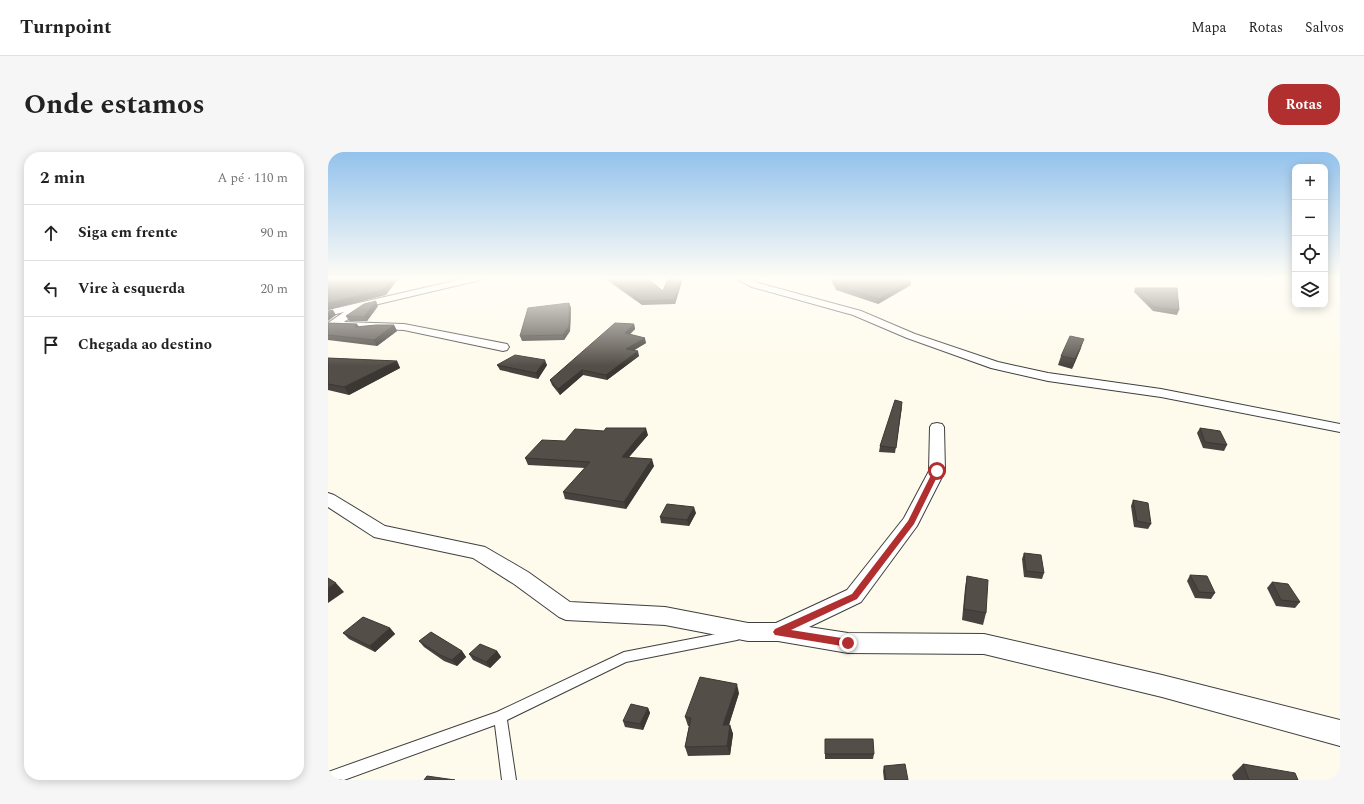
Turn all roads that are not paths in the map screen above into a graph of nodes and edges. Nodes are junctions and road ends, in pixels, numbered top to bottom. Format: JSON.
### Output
{"nodes":[{"id":1,"x":356,"y":307,"type":"edge"},
{"id":2,"x":360,"y":307,"type":"edge"},
{"id":3,"x":836,"y":307,"type":"edge"},
{"id":4,"x":328,"y":314,"type":"edge"},
{"id":5,"x":503,"y":347,"type":"dead end"},
{"id":6,"x":937,"y":427,"type":"dead end"},
{"id":7,"x":1340,"y":428,"type":"edge"},
{"id":8,"x":328,"y":498,"type":"edge"},
{"id":9,"x":748,"y":632,"type":"junction"},
{"id":10,"x":778,"y":632,"type":"junction"},
{"id":11,"x":500,"y":717,"type":"junction"},
{"id":12,"x":1340,"y":733,"type":"edge"},
{"id":13,"x":328,"y":779,"type":"edge"},
{"id":14,"x":509,"y":780,"type":"edge"}],
"edges":[{"from":1,"to":4,"type":"street"},
{"from":2,"to":5,"type":"street"},
{"from":3,"to":7,"type":"street"},
{"from":6,"to":10,"type":"street"},
{"from":8,"to":9,"type":"street"},
{"from":9,"to":10,"type":"street"},
{"from":9,"to":11,"type":"lane"},
{"from":10,"to":12,"type":"street"},
{"from":11,"to":13,"type":"lane"},
{"from":11,"to":14,"type":"lane"}]}
